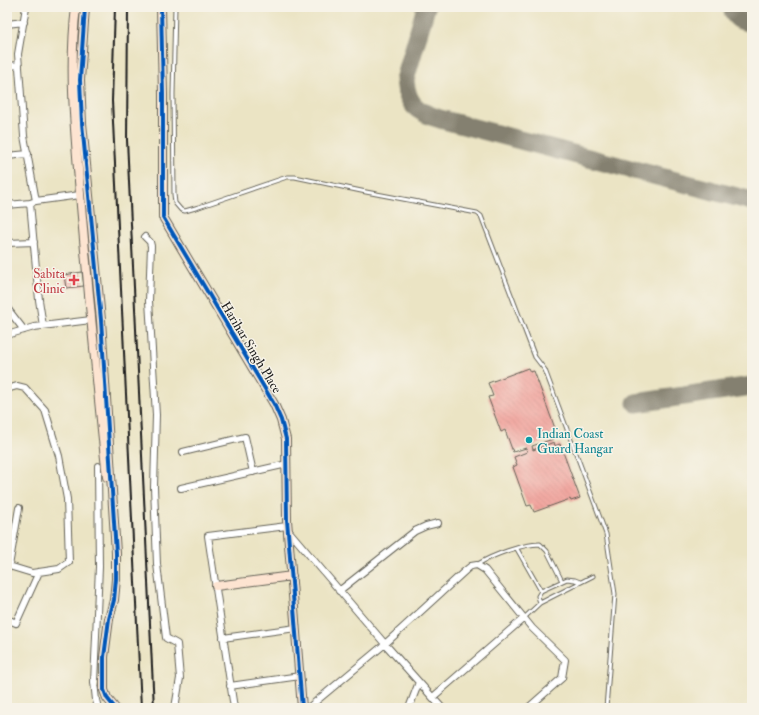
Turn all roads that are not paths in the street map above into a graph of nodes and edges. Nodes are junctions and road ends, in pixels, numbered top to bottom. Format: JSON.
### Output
{"nodes":[{"id":1,"x":26,"y":7,"type":"edge"},
{"id":2,"x":76,"y":7,"type":"edge"},
{"id":3,"x":85,"y":7,"type":"edge"},
{"id":4,"x":161,"y":7,"type":"edge"},
{"id":5,"x":175,"y":7,"type":"edge"},
{"id":6,"x":24,"y":22,"type":"junction"},
{"id":7,"x":7,"y":24,"type":"edge"},
{"id":8,"x":19,"y":65,"type":"junction"},
{"id":9,"x":7,"y":66,"type":"edge"},
{"id":10,"x":28,"y":154,"type":"junction"},
{"id":11,"x":7,"y":156,"type":"edge"},
{"id":12,"x":80,"y":195,"type":"junction"},
{"id":13,"x":36,"y":201,"type":"junction"},
{"id":14,"x":30,"y":203,"type":"junction"},
{"id":15,"x":7,"y":205,"type":"edge"},
{"id":16,"x":145,"y":237,"type":"dead end"},
{"id":17,"x":34,"y":242,"type":"junction"},
{"id":18,"x":7,"y":243,"type":"edge"},
{"id":19,"x":7,"y":308,"type":"edge"},
{"id":20,"x":91,"y":320,"type":"junction"},
{"id":21,"x":43,"y":326,"type":"junction"},
{"id":22,"x":24,"y":330,"type":"junction"},
{"id":23,"x":7,"y":335,"type":"edge"},
{"id":24,"x":7,"y":389,"type":"edge"},
{"id":25,"x":183,"y":452,"type":"dead end"},
{"id":26,"x":287,"y":464,"type":"junction"},
{"id":27,"x":98,"y":466,"type":"dead end"},
{"id":28,"x":253,"y":472,"type":"junction"},
{"id":29,"x":181,"y":488,"type":"dead end"},
{"id":30,"x":19,"y":508,"type":"dead end"},
{"id":31,"x":438,"y":523,"type":"dead end"},
{"id":32,"x":288,"y":528,"type":"junction"},
{"id":33,"x":517,"y":548,"type":"junction"},
{"id":34,"x":116,"y":553,"type":"junction"},
{"id":35,"x":8,"y":565,"type":"edge"},
{"id":36,"x":477,"y":565,"type":"junction"},
{"id":37,"x":39,"y":572,"type":"junction"},
{"id":38,"x":292,"y":576,"type":"junction"},
{"id":39,"x":593,"y":576,"type":"dead end"},
{"id":40,"x":562,"y":581,"type":"junction"},
{"id":41,"x":580,"y":582,"type":"junction"},
{"id":42,"x":216,"y":586,"type":"junction"},
{"id":43,"x":340,"y":591,"type":"junction"},
{"id":44,"x":541,"y":591,"type":"junction"},
{"id":45,"x":540,"y":603,"type":"junction"},
{"id":46,"x":7,"y":618,"type":"edge"},
{"id":47,"x":524,"y":618,"type":"junction"},
{"id":48,"x":296,"y":628,"type":"junction"},
{"id":49,"x":223,"y":638,"type":"junction"},
{"id":50,"x":385,"y":644,"type":"junction"},
{"id":51,"x":300,"y":676,"type":"junction"},
{"id":52,"x":419,"y":682,"type":"junction"},
{"id":53,"x":230,"y":686,"type":"junction"},
{"id":54,"x":433,"y":697,"type":"junction"},
{"id":55,"x":318,"y":700,"type":"junction"},
{"id":56,"x":98,"y":708,"type":"edge"},
{"id":57,"x":115,"y":708,"type":"edge"},
{"id":58,"x":175,"y":708,"type":"edge"},
{"id":59,"x":234,"y":708,"type":"edge"},
{"id":60,"x":302,"y":708,"type":"edge"},
{"id":61,"x":308,"y":708,"type":"edge"},
{"id":62,"x":318,"y":708,"type":"edge"},
{"id":63,"x":408,"y":708,"type":"edge"},
{"id":64,"x":442,"y":708,"type":"edge"},
{"id":65,"x":528,"y":708,"type":"edge"},
{"id":66,"x":606,"y":708,"type":"edge"}],
"edges":[{"from":1,"to":6,"type":"street"},
{"from":2,"to":12,"type":"street"},
{"from":3,"to":34,"type":"street"},
{"from":4,"to":26,"type":"street","name":"Harihar Singh Place"},
{"from":5,"to":66,"type":"lane"},
{"from":6,"to":7,"type":"street"},
{"from":6,"to":8,"type":"street"},
{"from":8,"to":9,"type":"street"},
{"from":8,"to":10,"type":"street"},
{"from":10,"to":11,"type":"street"},
{"from":10,"to":13,"type":"street"},
{"from":12,"to":13,"type":"street"},
{"from":12,"to":20,"type":"street"},
{"from":13,"to":14,"type":"street"},
{"from":14,"to":15,"type":"street"},
{"from":14,"to":17,"type":"street"},
{"from":16,"to":58,"type":"street"},
{"from":17,"to":18,"type":"street"},
{"from":17,"to":21,"type":"street"},
{"from":19,"to":22,"type":"street"},
{"from":20,"to":21,"type":"street"},
{"from":20,"to":34,"type":"street"},
{"from":21,"to":22,"type":"street"},
{"from":22,"to":23,"type":"street"},
{"from":24,"to":37,"type":"street"},
{"from":25,"to":28,"type":"street"},
{"from":26,"to":28,"type":"street"},
{"from":26,"to":32,"type":"street","name":"Harihar Singh Place"},
{"from":27,"to":56,"type":"street"},
{"from":28,"to":29,"type":"street"},
{"from":30,"to":35,"type":"street"},
{"from":31,"to":43,"type":"street"},
{"from":32,"to":38,"type":"street","name":"Harihar Singh Place"},
{"from":32,"to":42,"type":"street"},
{"from":32,"to":43,"type":"street"},
{"from":33,"to":36,"type":"lane"},
{"from":33,"to":40,"type":"lane"},
{"from":33,"to":44,"type":"lane"},
{"from":34,"to":57,"type":"street"},
{"from":35,"to":37,"type":"street"},
{"from":36,"to":47,"type":"street"},
{"from":36,"to":50,"type":"street"},
{"from":37,"to":46,"type":"street"},
{"from":38,"to":42,"type":"street"},
{"from":38,"to":48,"type":"street","name":"Harihar Singh Place"},
{"from":39,"to":41,"type":"lane"},
{"from":40,"to":41,"type":"lane"},
{"from":40,"to":44,"type":"lane"},
{"from":41,"to":45,"type":"lane"},
{"from":42,"to":49,"type":"street"},
{"from":43,"to":50,"type":"street"},
{"from":44,"to":45,"type":"lane"},
{"from":45,"to":47,"type":"lane"},
{"from":47,"to":54,"type":"street"},
{"from":47,"to":65,"type":"street"},
{"from":48,"to":49,"type":"street"},
{"from":48,"to":51,"type":"street","name":"Harihar Singh Place"},
{"from":49,"to":53,"type":"street"},
{"from":50,"to":52,"type":"street"},
{"from":50,"to":55,"type":"street"},
{"from":51,"to":53,"type":"street"},
{"from":51,"to":60,"type":"street","name":"Harihar Singh Place"},
{"from":52,"to":54,"type":"street"},
{"from":52,"to":63,"type":"street"},
{"from":53,"to":59,"type":"street"},
{"from":54,"to":64,"type":"street"},
{"from":55,"to":61,"type":"street"},
{"from":55,"to":62,"type":"street"}]}
